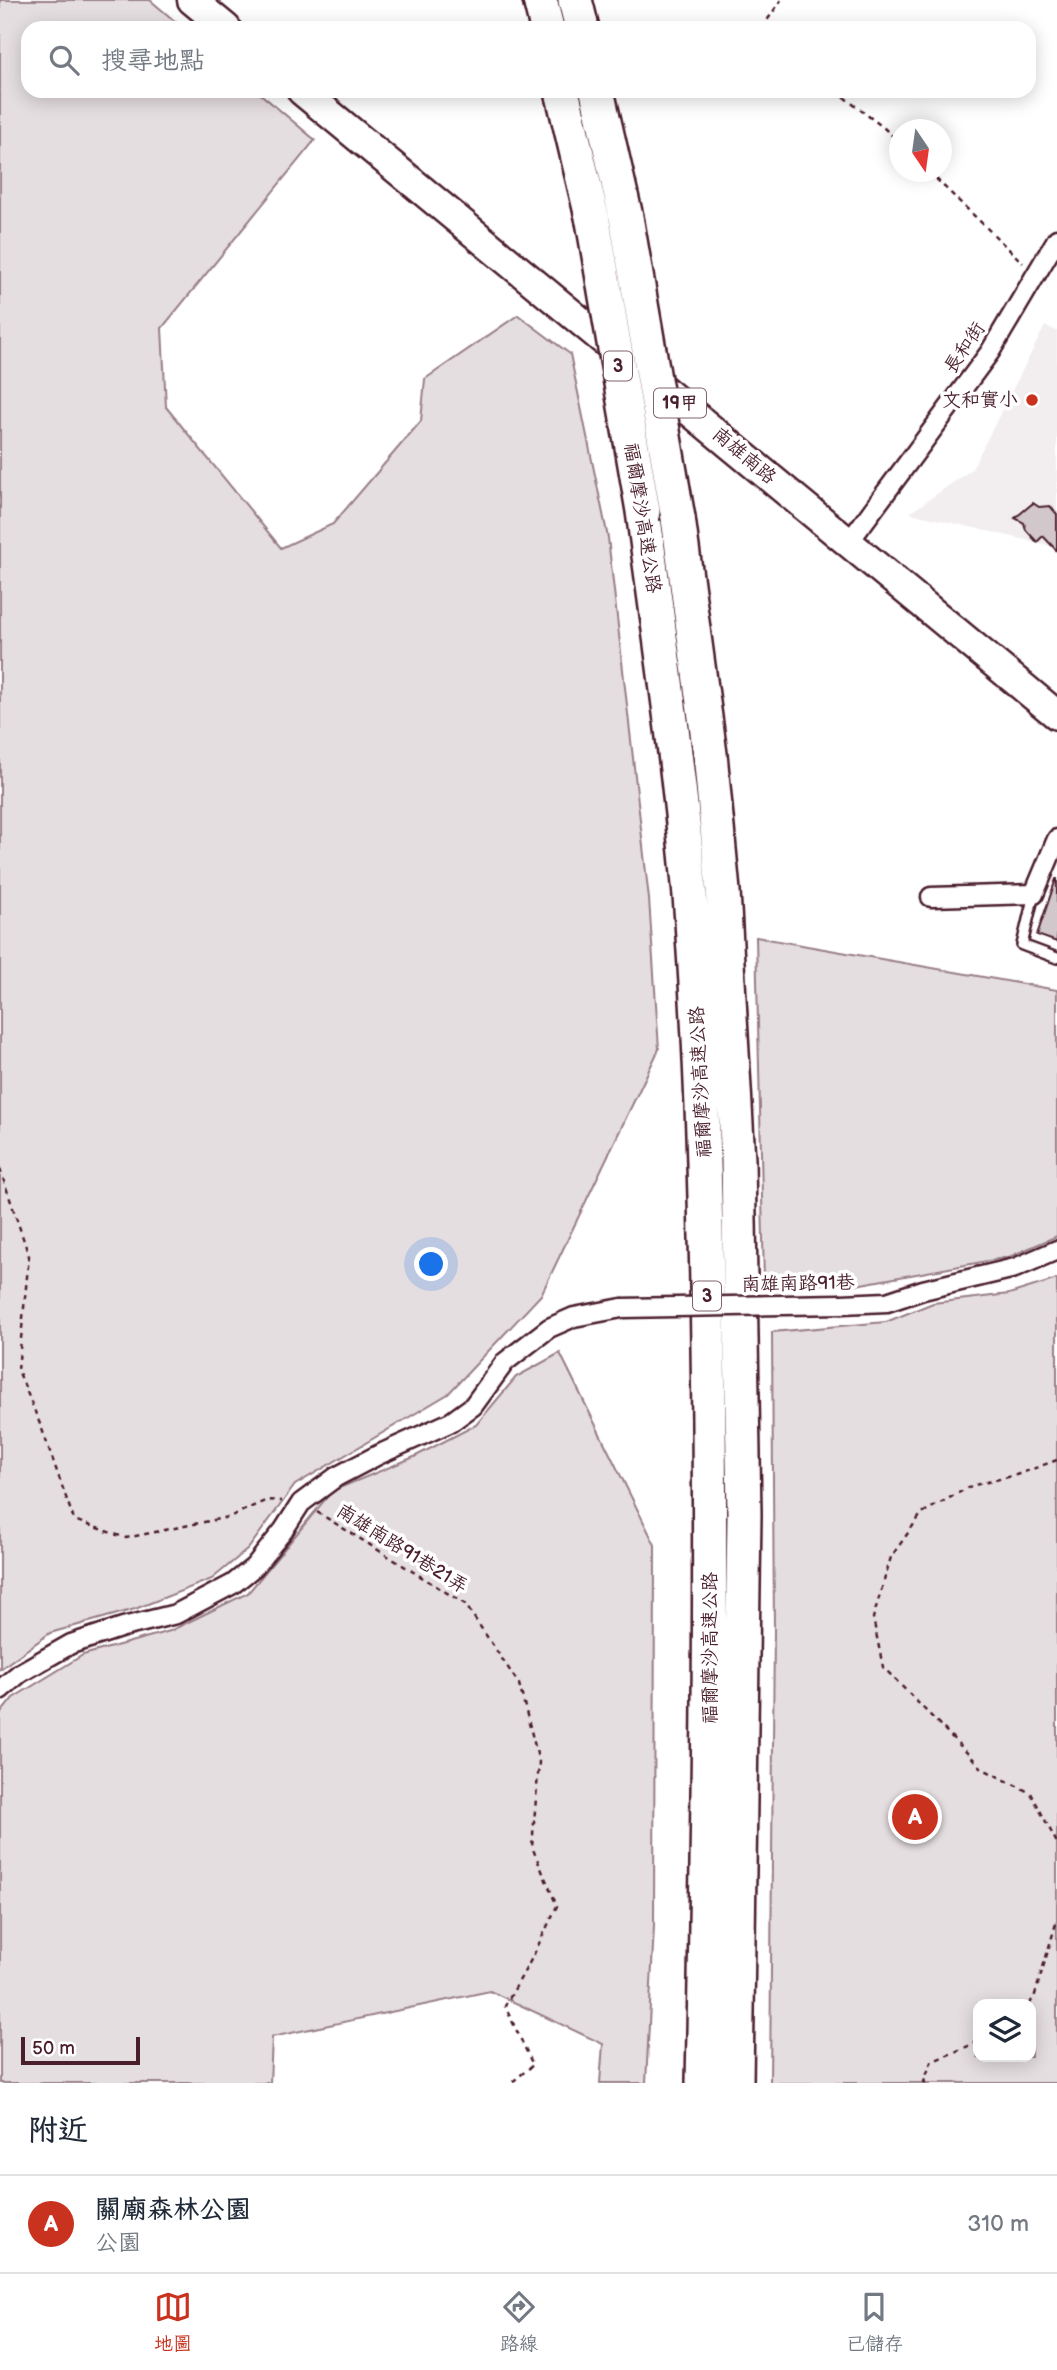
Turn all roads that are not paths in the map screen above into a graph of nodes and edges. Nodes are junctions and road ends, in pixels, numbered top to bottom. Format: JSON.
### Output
{"nodes":[{"id":1,"x":192,"y":0,"type":"edge"},
{"id":2,"x":540,"y":0,"type":"edge"},
{"id":3,"x":575,"y":0,"type":"edge"},
{"id":4,"x":218,"y":21,"type":"edge"},
{"id":5,"x":545,"y":21,"type":"edge"},
{"id":6,"x":580,"y":21,"type":"edge"},
{"id":7,"x":310,"y":98,"type":"edge"},
{"id":8,"x":564,"y":98,"type":"edge"},
{"id":9,"x":599,"y":98,"type":"edge"},
{"id":10,"x":1057,"y":239,"type":"edge"},
{"id":11,"x":849,"y":542,"type":"junction"},
{"id":12,"x":1057,"y":715,"type":"edge"},
{"id":13,"x":1057,"y":839,"type":"edge"},
{"id":14,"x":1034,"y":894,"type":"junction"},
{"id":15,"x":931,"y":897,"type":"dead end"},
{"id":16,"x":1057,"y":958,"type":"edge"},
{"id":17,"x":1057,"y":1250,"type":"edge"},
{"id":18,"x":0,"y":1689,"type":"edge"},
{"id":19,"x":737,"y":1938,"type":"junction"},
{"id":20,"x":703,"y":2083,"type":"edge"},
{"id":21,"x":736,"y":2083,"type":"edge"},
{"id":22,"x":752,"y":2083,"type":"edge"}],
"edges":[{"from":1,"to":4,"type":"main road"},
{"from":2,"to":5,"type":"highway"},
{"from":3,"to":6,"type":"highway"},
{"from":7,"to":11,"type":"main road","name":"南雄南路","number":"19甲"},
{"from":8,"to":20,"type":"highway","name":"福爾摩沙高速公路","number":"3","bridge":true},
{"from":9,"to":19,"type":"highway","name":"福爾摩沙高速公路","number":"3","bridge":true},
{"from":10,"to":11,"type":"street","name":"長和街"},
{"from":11,"to":12,"type":"main road","name":"南雄南路","number":"19甲"},
{"from":13,"to":14,"type":"street"},
{"from":14,"to":15,"type":"street"},
{"from":14,"to":16,"type":"lane"},
{"from":17,"to":18,"type":"street","name":"南雄南路91巷","bridge":true},
{"from":19,"to":21,"type":"highway","name":"福爾摩沙高速公路","number":"3"},
{"from":19,"to":22,"type":"highway"}]}
